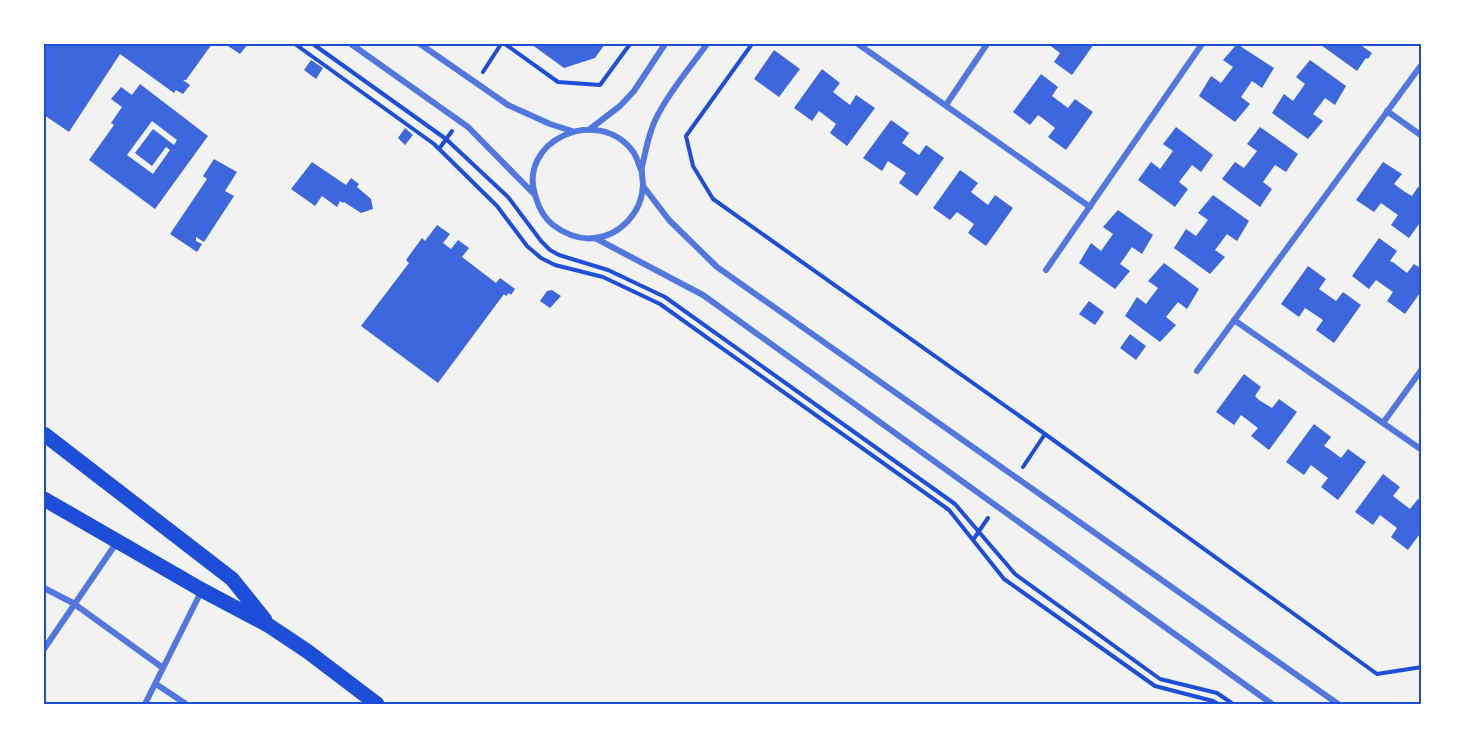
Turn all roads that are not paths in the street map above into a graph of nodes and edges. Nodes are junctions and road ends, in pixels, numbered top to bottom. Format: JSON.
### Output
{"nodes":[{"id":1,"x":351,"y":44,"type":"edge"},
{"id":2,"x":420,"y":44,"type":"edge"},
{"id":3,"x":665,"y":44,"type":"edge"},
{"id":4,"x":707,"y":44,"type":"edge"},
{"id":5,"x":858,"y":44,"type":"edge"},
{"id":6,"x":987,"y":44,"type":"edge"},
{"id":7,"x":1202,"y":44,"type":"edge"},
{"id":8,"x":1422,"y":64,"type":"edge"},
{"id":9,"x":946,"y":105,"type":"junction"},
{"id":10,"x":1387,"y":111,"type":"junction"},
{"id":11,"x":590,"y":129,"type":"junction"},
{"id":12,"x":572,"y":131,"type":"junction"},
{"id":13,"x":1422,"y":136,"type":"edge"},
{"id":14,"x":641,"y":170,"type":"junction"},
{"id":15,"x":643,"y":186,"type":"junction"},
{"id":16,"x":534,"y":194,"type":"junction"},
{"id":17,"x":1090,"y":207,"type":"junction"},
{"id":18,"x":595,"y":238,"type":"junction"},
{"id":19,"x":1046,"y":270,"type":"dead end"},
{"id":20,"x":1234,"y":320,"type":"junction"},
{"id":21,"x":1422,"y":369,"type":"edge"},
{"id":22,"x":1197,"y":371,"type":"dead end"},
{"id":23,"x":1383,"y":423,"type":"junction"},
{"id":24,"x":44,"y":434,"type":"edge"},
{"id":25,"x":1422,"y":450,"type":"edge"},
{"id":26,"x":44,"y":498,"type":"edge"},
{"id":27,"x":117,"y":542,"type":"junction"},
{"id":28,"x":44,"y":588,"type":"edge"},
{"id":29,"x":202,"y":590,"type":"junction"},
{"id":30,"x":73,"y":603,"type":"junction"},
{"id":31,"x":268,"y":625,"type":"junction"},
{"id":32,"x":44,"y":649,"type":"edge"},
{"id":33,"x":163,"y":668,"type":"junction"},
{"id":34,"x":156,"y":684,"type":"junction"},
{"id":35,"x":145,"y":705,"type":"edge"},
{"id":36,"x":186,"y":705,"type":"edge"},
{"id":37,"x":377,"y":705,"type":"edge"},
{"id":38,"x":1272,"y":705,"type":"edge"},
{"id":39,"x":1338,"y":705,"type":"edge"}],
"edges":[{"from":1,"to":16,"type":"street"},
{"from":2,"to":12,"type":"street"},
{"from":3,"to":11,"type":"street"},
{"from":4,"to":14,"type":"street"},
{"from":5,"to":9,"type":"street"},
{"from":6,"to":9,"type":"street"},
{"from":7,"to":17,"type":"street"},
{"from":8,"to":10,"type":"street"},
{"from":9,"to":17,"type":"street"},
{"from":10,"to":13,"type":"street"},
{"from":10,"to":20,"type":"street"},
{"from":11,"to":12,"type":"street"},
{"from":11,"to":14,"type":"street"},
{"from":12,"to":16,"type":"street"},
{"from":14,"to":15,"type":"street"},
{"from":15,"to":18,"type":"street"},
{"from":15,"to":39,"type":"street"},
{"from":16,"to":18,"type":"street"},
{"from":17,"to":19,"type":"street"},
{"from":18,"to":38,"type":"street"},
{"from":20,"to":22,"type":"street"},
{"from":20,"to":23,"type":"street"},
{"from":21,"to":23,"type":"street"},
{"from":23,"to":25,"type":"street"},
{"from":24,"to":31,"type":"main road"},
{"from":26,"to":27,"type":"main road"},
{"from":27,"to":29,"type":"main road"},
{"from":27,"to":30,"type":"street"},
{"from":28,"to":30,"type":"street"},
{"from":29,"to":31,"type":"main road"},
{"from":29,"to":33,"type":"street"},
{"from":30,"to":32,"type":"street"},
{"from":30,"to":33,"type":"street"},
{"from":31,"to":37,"type":"main road"},
{"from":33,"to":34,"type":"street"},
{"from":34,"to":35,"type":"street"},
{"from":34,"to":36,"type":"street"}]}
